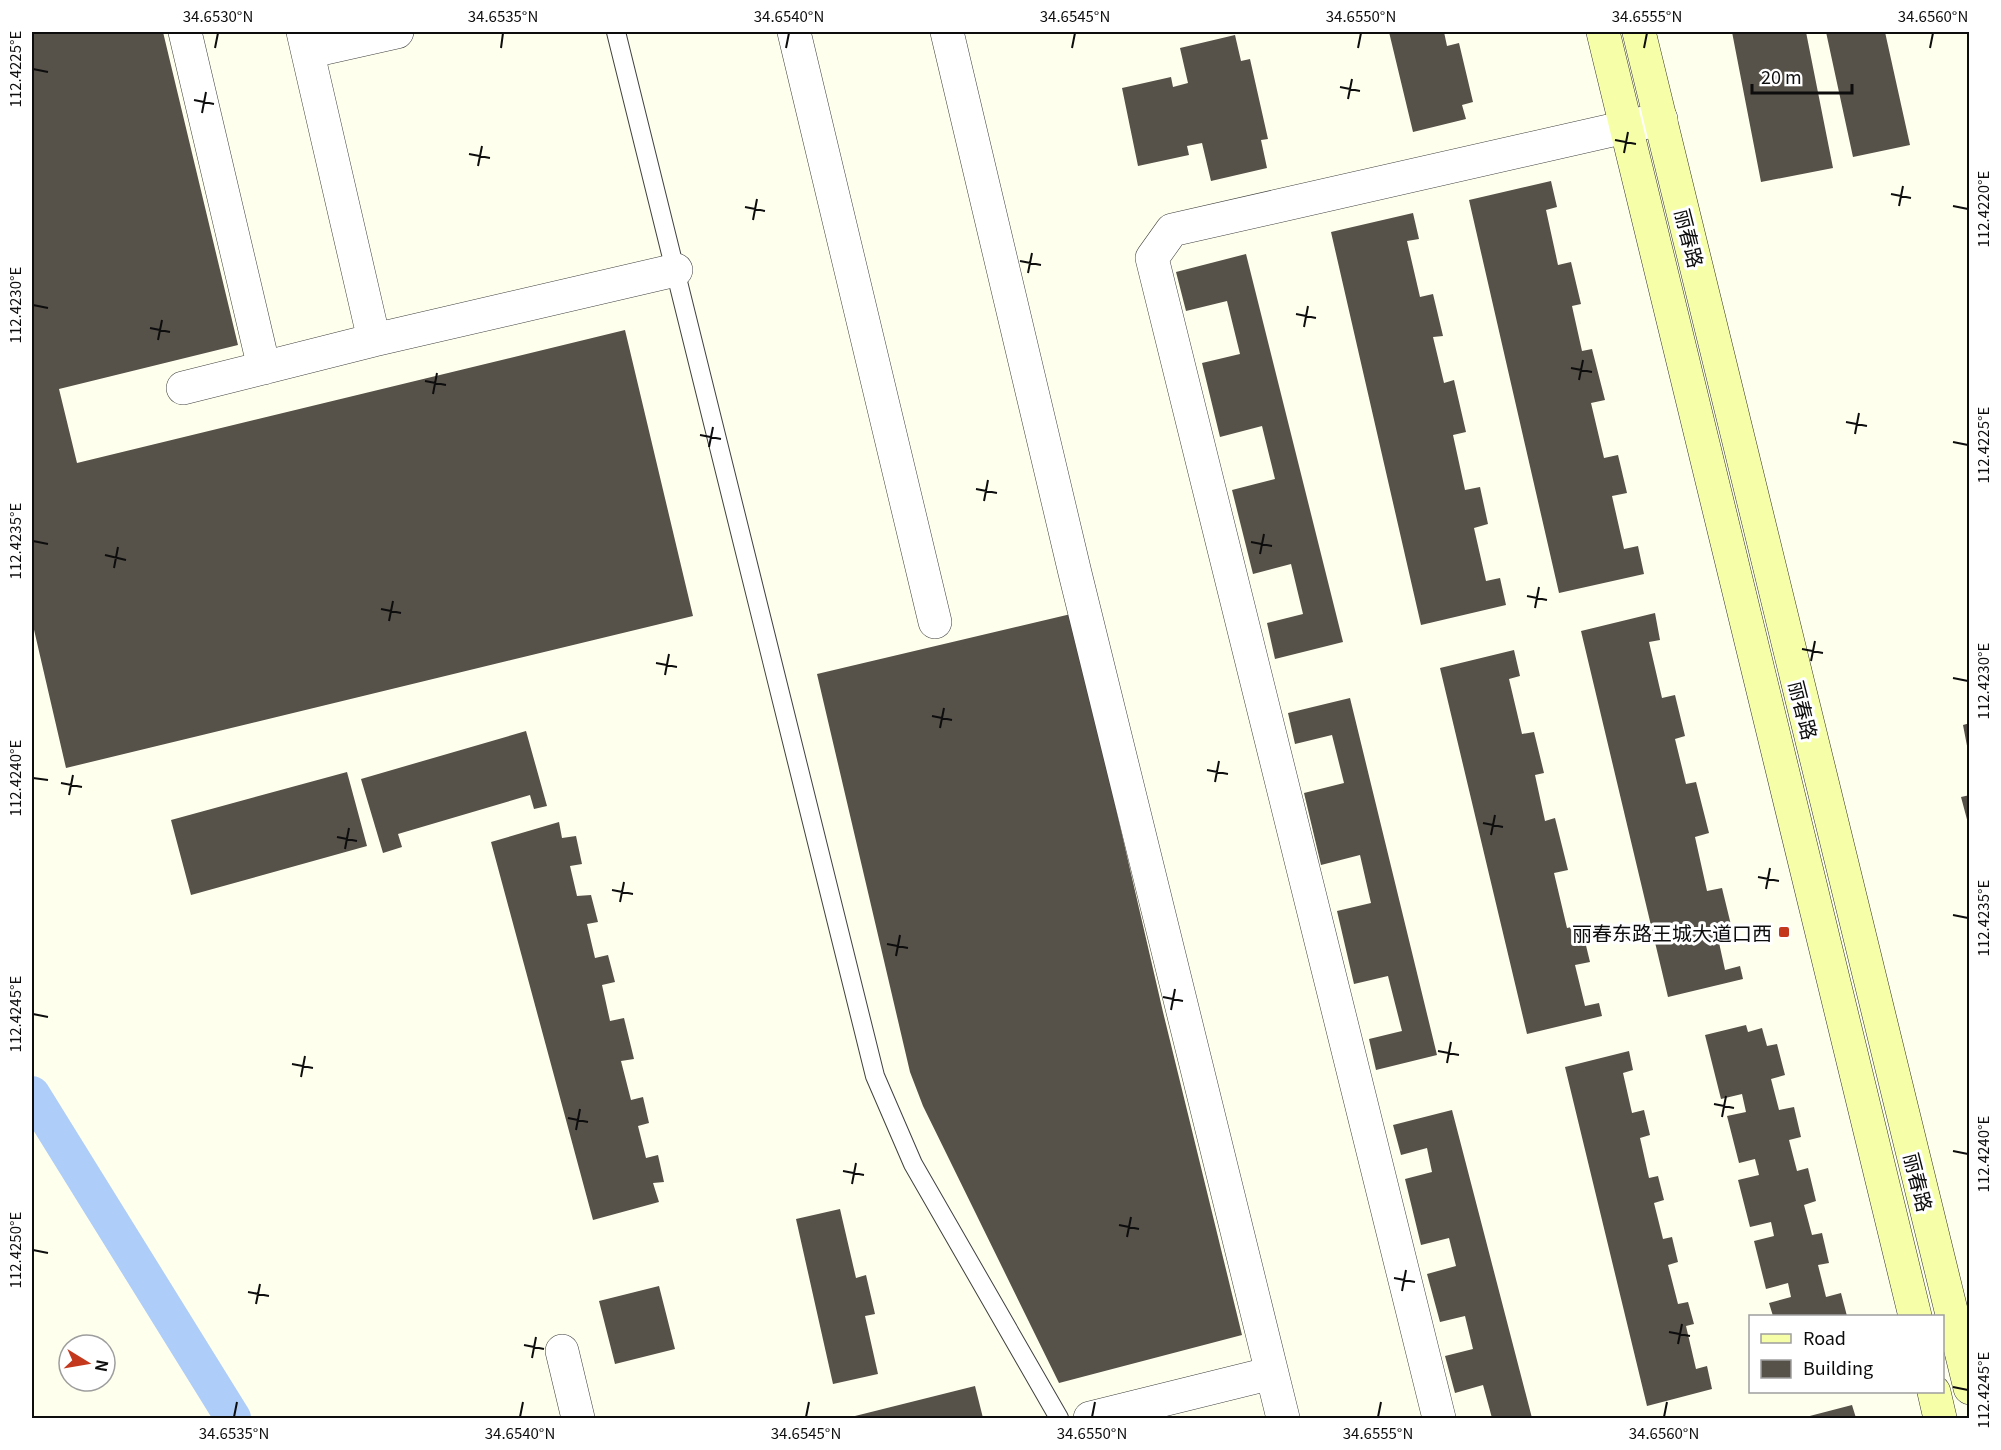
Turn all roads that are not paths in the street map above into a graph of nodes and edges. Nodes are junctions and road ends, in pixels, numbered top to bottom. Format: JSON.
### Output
{"nodes":[{"id":1,"x":185,"y":32,"type":"edge"},
{"id":2,"x":397,"y":32,"type":"edge"},
{"id":3,"x":616,"y":32,"type":"edge"},
{"id":4,"x":794,"y":32,"type":"edge"},
{"id":5,"x":947,"y":32,"type":"edge"},
{"id":6,"x":1603,"y":32,"type":"edge"},
{"id":7,"x":1639,"y":32,"type":"edge"},
{"id":8,"x":305,"y":42,"type":"edge"},
{"id":9,"x":1661,"y":120,"type":"junction"},
{"id":10,"x":1626,"y":127,"type":"junction"},
{"id":11,"x":676,"y":270,"type":"junction"},
{"id":12,"x":374,"y":340,"type":"junction"},
{"id":13,"x":264,"y":368,"type":"junction"},
{"id":14,"x":183,"y":388,"type":"dead end"},
{"id":15,"x":935,"y":622,"type":"dead end"},
{"id":16,"x":1915,"y":1315,"type":"edge"},
{"id":17,"x":562,"y":1351,"type":"dead end"},
{"id":18,"x":1272,"y":1373,"type":"junction"},
{"id":19,"x":1970,"y":1388,"type":"edge"},
{"id":20,"x":1934,"y":1393,"type":"edge"},
{"id":21,"x":578,"y":1419,"type":"edge"},
{"id":22,"x":1059,"y":1419,"type":"edge"},
{"id":23,"x":1090,"y":1419,"type":"edge"},
{"id":24,"x":1283,"y":1419,"type":"edge"},
{"id":25,"x":1439,"y":1419,"type":"edge"},
{"id":26,"x":1940,"y":1419,"type":"edge"}],
"edges":[{"from":1,"to":13,"type":"street"},
{"from":2,"to":8,"type":"street"},
{"from":3,"to":11,"type":"lane"},
{"from":4,"to":15,"type":"street"},
{"from":5,"to":18,"type":"street"},
{"from":6,"to":10,"type":"main road","name":"丽春路"},
{"from":7,"to":9,"type":"main road","name":"丽春路"},
{"from":8,"to":12,"type":"street"},
{"from":9,"to":10,"type":"street"},
{"from":9,"to":19,"type":"main road","name":"丽春路"},
{"from":10,"to":16,"type":"main road","name":"丽春路"},
{"from":10,"to":25,"type":"street"},
{"from":11,"to":12,"type":"street"},
{"from":11,"to":22,"type":"lane"},
{"from":12,"to":13,"type":"street"},
{"from":13,"to":14,"type":"street"},
{"from":17,"to":21,"type":"street"},
{"from":18,"to":23,"type":"street"},
{"from":18,"to":24,"type":"street"},
{"from":20,"to":26,"type":"main road"}]}
